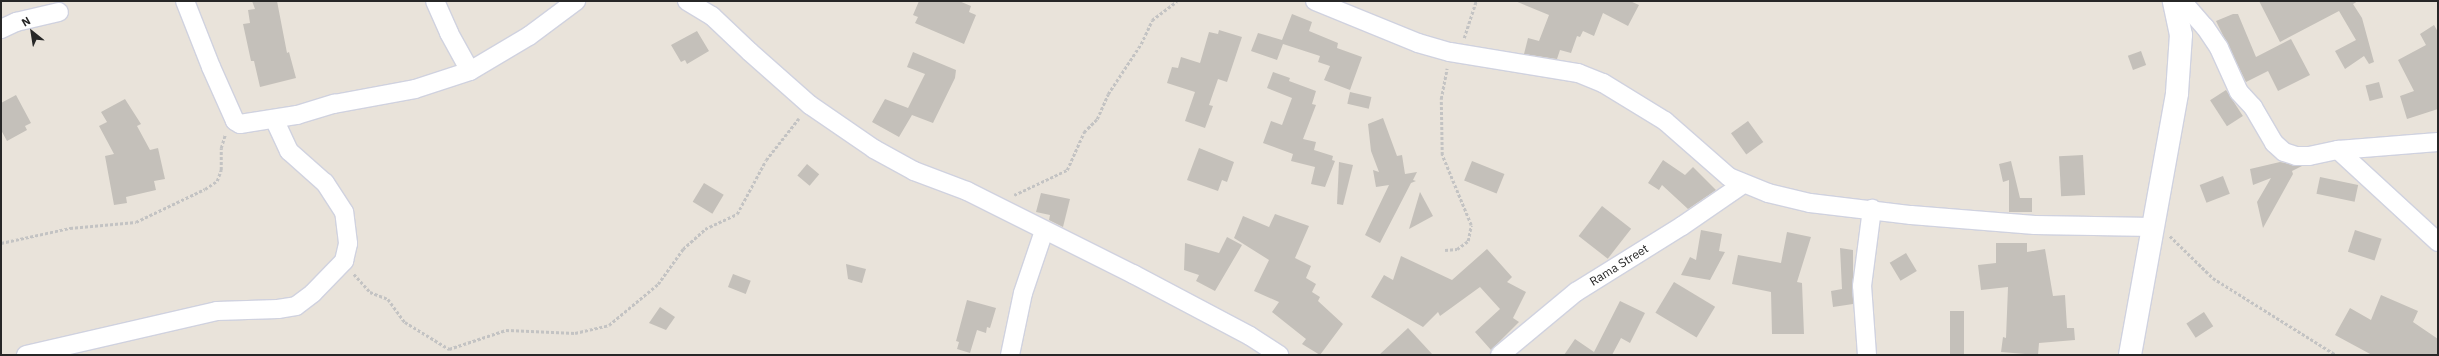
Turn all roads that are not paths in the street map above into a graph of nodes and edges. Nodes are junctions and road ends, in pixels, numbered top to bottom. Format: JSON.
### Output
{"nodes":[{"id":1,"x":185,"y":1,"type":"edge"},
{"id":2,"x":435,"y":1,"type":"edge"},
{"id":3,"x":576,"y":1,"type":"edge"},
{"id":4,"x":687,"y":1,"type":"edge"},
{"id":5,"x":1315,"y":1,"type":"edge"},
{"id":6,"x":2174,"y":1,"type":"edge"},
{"id":7,"x":2182,"y":1,"type":"edge"},
{"id":8,"x":59,"y":12,"type":"dead end"},
{"id":9,"x":1,"y":29,"type":"edge"},
{"id":10,"x":470,"y":71,"type":"junction"},
{"id":11,"x":274,"y":119,"type":"junction"},
{"id":12,"x":2438,"y":142,"type":"edge"},
{"id":13,"x":2338,"y":150,"type":"junction"},
{"id":14,"x":1743,"y":184,"type":"junction"},
{"id":15,"x":1872,"y":210,"type":"junction"},
{"id":16,"x":2154,"y":224,"type":"junction"},
{"id":17,"x":1044,"y":231,"type":"junction"},
{"id":18,"x":2438,"y":242,"type":"edge"},
{"id":19,"x":26,"y":355,"type":"edge"},
{"id":20,"x":1010,"y":355,"type":"edge"},
{"id":21,"x":1279,"y":355,"type":"edge"},
{"id":22,"x":1500,"y":355,"type":"edge"},
{"id":23,"x":1867,"y":355,"type":"edge"},
{"id":24,"x":2130,"y":355,"type":"edge"}],
"edges":[{"from":1,"to":11,"type":"street"},
{"from":2,"to":10,"type":"street"},
{"from":3,"to":10,"type":"street"},
{"from":4,"to":17,"type":"street"},
{"from":5,"to":14,"type":"street"},
{"from":6,"to":16,"type":"main road"},
{"from":7,"to":13,"type":"street"},
{"from":8,"to":9,"type":"street"},
{"from":10,"to":11,"type":"street"},
{"from":11,"to":19,"type":"street"},
{"from":12,"to":13,"type":"street"},
{"from":13,"to":18,"type":"street"},
{"from":14,"to":15,"type":"street"},
{"from":14,"to":22,"type":"street","name":"Rama Street"},
{"from":15,"to":16,"type":"street"},
{"from":15,"to":23,"type":"street"},
{"from":16,"to":24,"type":"main road"},
{"from":17,"to":20,"type":"street"},
{"from":17,"to":21,"type":"street"}]}
